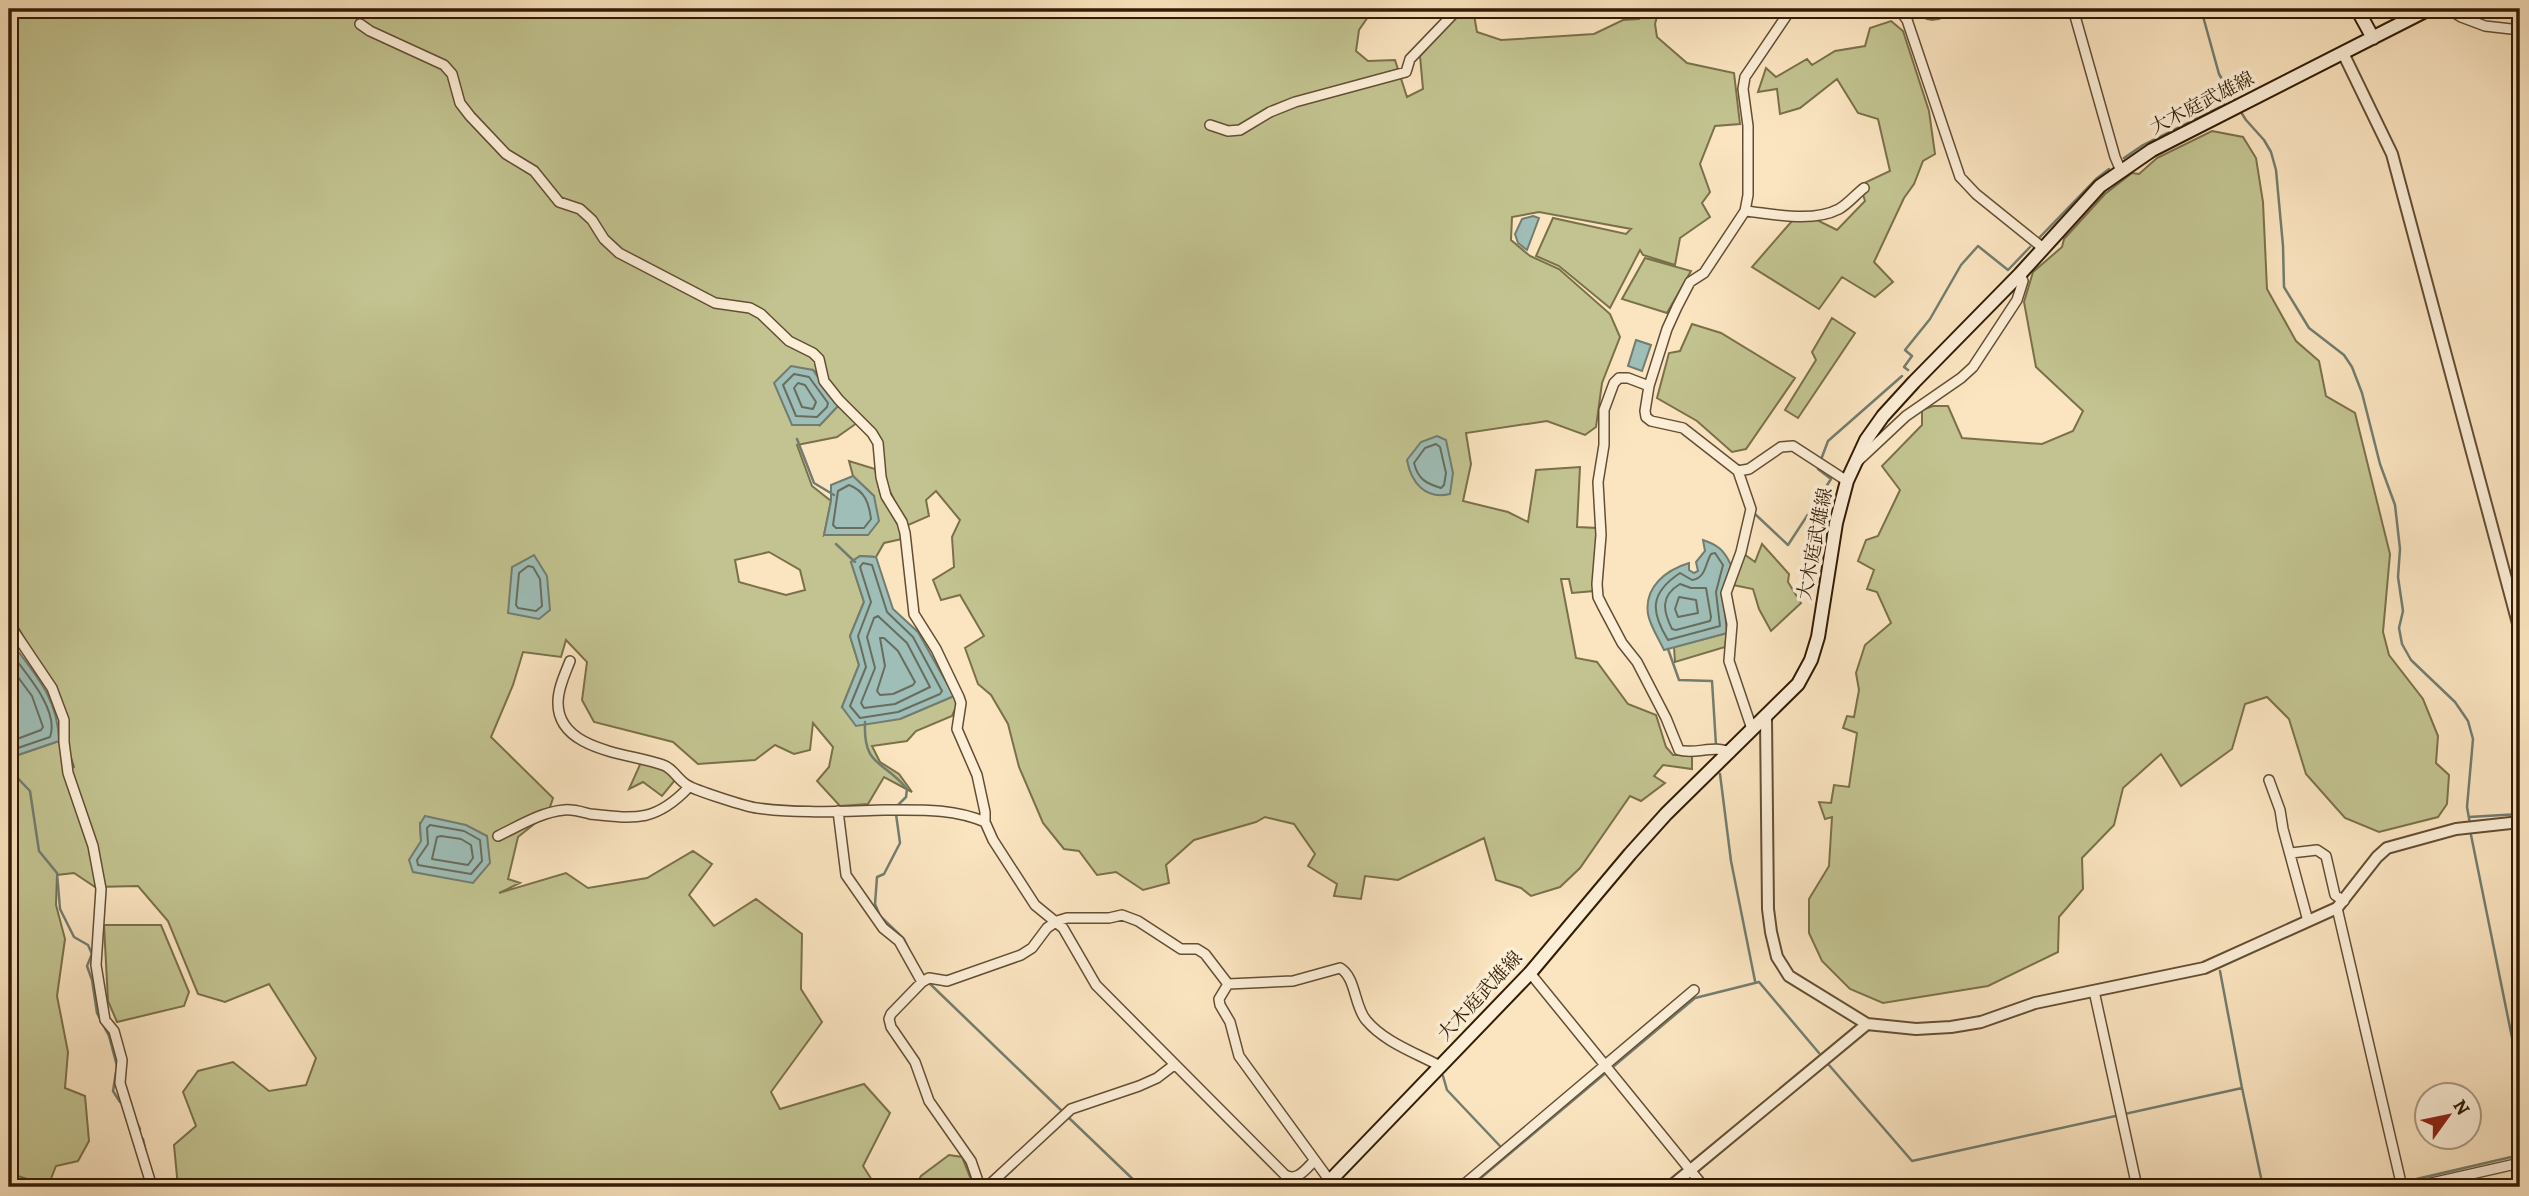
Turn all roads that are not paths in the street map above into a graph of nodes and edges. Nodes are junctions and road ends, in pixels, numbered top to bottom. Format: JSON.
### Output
{"nodes":[{"id":1,"x":1458,"y":9,"type":"edge"},
{"id":2,"x":1791,"y":9,"type":"edge"},
{"id":3,"x":1899,"y":9,"type":"edge"},
{"id":4,"x":2073,"y":9,"type":"edge"},
{"id":5,"x":2357,"y":9,"type":"edge"},
{"id":6,"x":2429,"y":9,"type":"edge"},
{"id":7,"x":2448,"y":9,"type":"edge"},
{"id":8,"x":360,"y":24,"type":"dead end"},
{"id":9,"x":2520,"y":30,"type":"edge"},
{"id":10,"x":2373,"y":38,"type":"junction"},
{"id":11,"x":2343,"y":53,"type":"junction"},
{"id":12,"x":1210,"y":125,"type":"dead end"},
{"id":13,"x":2121,"y":171,"type":"junction"},
{"id":14,"x":1864,"y":188,"type":"dead end"},
{"id":15,"x":1745,"y":211,"type":"junction"},
{"id":16,"x":2043,"y":248,"type":"junction"},
{"id":17,"x":2020,"y":274,"type":"junction"},
{"id":18,"x":1649,"y":386,"type":"junction"},
{"id":19,"x":1854,"y":464,"type":"junction"},
{"id":20,"x":1738,"y":471,"type":"junction"},
{"id":21,"x":1847,"y":481,"type":"junction"},
{"id":22,"x":9,"y":624,"type":"edge"},
{"id":23,"x":2520,"y":631,"type":"edge"},
{"id":24,"x":569,"y":661,"type":"dead end"},
{"id":25,"x":1766,"y":718,"type":"junction"},
{"id":26,"x":1752,"y":729,"type":"junction"},
{"id":27,"x":1730,"y":753,"type":"junction"},
{"id":28,"x":2269,"y":780,"type":"dead end"},
{"id":29,"x":690,"y":787,"type":"junction"},
{"id":30,"x":838,"y":811,"type":"junction"},
{"id":31,"x":985,"y":822,"type":"junction"},
{"id":32,"x":2520,"y":822,"type":"edge"},
{"id":33,"x":498,"y":836,"type":"dead end"},
{"id":34,"x":2291,"y":853,"type":"junction"},
{"id":35,"x":2340,"y":904,"type":"junction"},
{"id":36,"x":1057,"y":921,"type":"junction"},
{"id":37,"x":2308,"y":921,"type":"junction"},
{"id":38,"x":1530,"y":973,"type":"junction"},
{"id":39,"x":922,"y":982,"type":"junction"},
{"id":40,"x":1228,"y":984,"type":"junction"},
{"id":41,"x":1694,"y":990,"type":"dead end"},
{"id":42,"x":2094,"y":991,"type":"junction"},
{"id":43,"x":1867,"y":1024,"type":"junction"},
{"id":44,"x":1174,"y":1065,"type":"junction"},
{"id":45,"x":1605,"y":1065,"type":"junction"},
{"id":46,"x":1440,"y":1066,"type":"junction"},
{"id":47,"x":1314,"y":1161,"type":"junction"},
{"id":48,"x":2520,"y":1163,"type":"edge"},
{"id":49,"x":1690,"y":1171,"type":"junction"},
{"id":50,"x":9,"y":1183,"type":"edge"},
{"id":51,"x":2402,"y":1184,"type":"edge"},
{"id":52,"x":1326,"y":1185,"type":"edge"},
{"id":53,"x":28,"y":1187,"type":"edge"},
{"id":54,"x":152,"y":1187,"type":"edge"},
{"id":55,"x":980,"y":1187,"type":"edge"},
{"id":56,"x":987,"y":1187,"type":"edge"},
{"id":57,"x":1461,"y":1187,"type":"edge"},
{"id":58,"x":1670,"y":1187,"type":"edge"},
{"id":59,"x":1704,"y":1187,"type":"edge"},
{"id":60,"x":2137,"y":1187,"type":"edge"},
{"id":61,"x":2414,"y":1187,"type":"edge"}],
"edges":[{"from":1,"to":12,"type":"street"},
{"from":2,"to":15,"type":"street"},
{"from":3,"to":16,"type":"street"},
{"from":4,"to":13,"type":"street"},
{"from":5,"to":10,"type":"main road"},
{"from":6,"to":10,"type":"main road","name":"大木庭武雄線"},
{"from":7,"to":9,"type":"street"},
{"from":8,"to":31,"type":"street"},
{"from":10,"to":11,"type":"main road","name":"大木庭武雄線"},
{"from":11,"to":13,"type":"main road","name":"大木庭武雄線"},
{"from":11,"to":23,"type":"street"},
{"from":13,"to":16,"type":"main road","name":"大木庭武雄線"},
{"from":14,"to":15,"type":"street"},
{"from":15,"to":18,"type":"street"},
{"from":16,"to":17,"type":"main road","name":"大木庭武雄線"},
{"from":17,"to":19,"type":"main road","name":"大木庭武雄線"},
{"from":17,"to":19,"type":"street"},
{"from":18,"to":20,"type":"street"},
{"from":18,"to":27,"type":"street"},
{"from":19,"to":21,"type":"main road","name":"大木庭武雄線"},
{"from":20,"to":21,"type":"street"},
{"from":20,"to":26,"type":"street"},
{"from":21,"to":25,"type":"main road","name":"大木庭武雄線"},
{"from":22,"to":54,"type":"street"},
{"from":24,"to":29,"type":"street"},
{"from":25,"to":26,"type":"main road","name":"大木庭武雄線"},
{"from":25,"to":43,"type":"street"},
{"from":26,"to":27,"type":"main road","name":"大木庭武雄線"},
{"from":27,"to":38,"type":"main road","name":"大木庭武雄線"},
{"from":28,"to":34,"type":"street"},
{"from":29,"to":30,"type":"street"},
{"from":29,"to":33,"type":"street"},
{"from":30,"to":31,"type":"street"},
{"from":30,"to":39,"type":"street"},
{"from":31,"to":36,"type":"street"},
{"from":32,"to":35,"type":"street"},
{"from":34,"to":35,"type":"street"},
{"from":34,"to":37,"type":"street"},
{"from":35,"to":37,"type":"street"},
{"from":35,"to":51,"type":"street"},
{"from":36,"to":39,"type":"street"},
{"from":36,"to":40,"type":"street"},
{"from":36,"to":44,"type":"street"},
{"from":37,"to":42,"type":"street"},
{"from":38,"to":45,"type":"street"},
{"from":38,"to":46,"type":"main road","name":"大木庭武雄線"},
{"from":39,"to":55,"type":"street"},
{"from":40,"to":46,"type":"street"},
{"from":40,"to":47,"type":"street"},
{"from":41,"to":45,"type":"street"},
{"from":42,"to":43,"type":"street"},
{"from":42,"to":60,"type":"street"},
{"from":43,"to":49,"type":"street"},
{"from":44,"to":47,"type":"street"},
{"from":44,"to":56,"type":"street"},
{"from":45,"to":49,"type":"street"},
{"from":45,"to":57,"type":"street"},
{"from":46,"to":52,"type":"main road","name":"大木庭武雄線"},
{"from":47,"to":52,"type":"street"},
{"from":48,"to":61,"type":"street"},
{"from":49,"to":58,"type":"street"},
{"from":49,"to":59,"type":"street"},
{"from":50,"to":53,"type":"street"}]}
